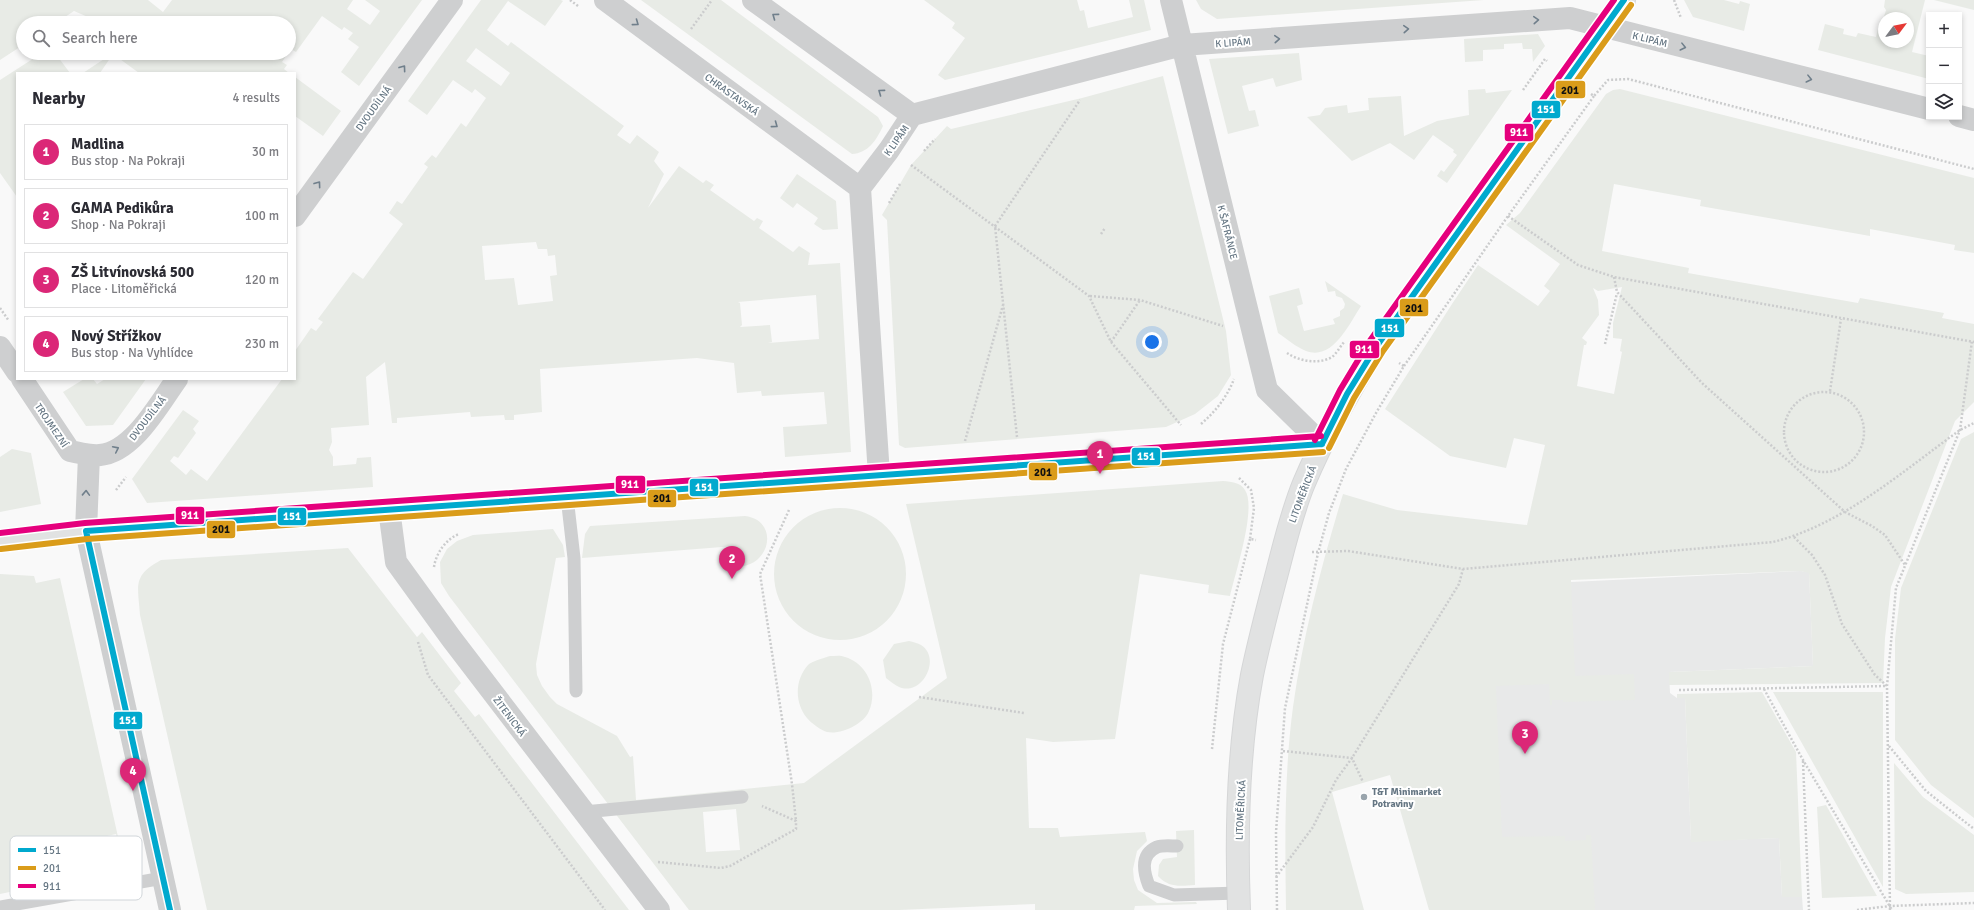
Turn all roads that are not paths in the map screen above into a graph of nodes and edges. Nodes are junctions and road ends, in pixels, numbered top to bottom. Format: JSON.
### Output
{"nodes":[{"id":1,"x":452,"y":0,"type":"edge"},
{"id":2,"x":605,"y":0,"type":"edge"},
{"id":3,"x":753,"y":0,"type":"edge"},
{"id":4,"x":1171,"y":0,"type":"edge"},
{"id":5,"x":1624,"y":0,"type":"edge"},
{"id":6,"x":1604,"y":27,"type":"junction"},
{"id":7,"x":1182,"y":45,"type":"junction"},
{"id":8,"x":1926,"y":108,"type":"edge"},
{"id":9,"x":912,"y":115,"type":"junction"},
{"id":10,"x":1962,"y":117,"type":"edge"},
{"id":11,"x":1974,"y":120,"type":"edge"},
{"id":12,"x":860,"y":188,"type":"junction"},
{"id":13,"x":296,"y":215,"type":"edge"},
{"id":14,"x":0,"y":347,"type":"edge"},
{"id":15,"x":16,"y":371,"type":"edge"},
{"id":16,"x":23,"y":380,"type":"edge"},
{"id":17,"x":175,"y":380,"type":"edge"},
{"id":18,"x":1322,"y":444,"type":"junction"},
{"id":19,"x":89,"y":455,"type":"junction"},
{"id":20,"x":879,"y":475,"type":"junction"},
{"id":21,"x":568,"y":497,"type":"junction"},
{"id":22,"x":389,"y":510,"type":"junction"},
{"id":23,"x":86,"y":531,"type":"junction"},
{"id":24,"x":0,"y":541,"type":"edge"},
{"id":25,"x":576,"y":691,"type":"dead end"},
{"id":26,"x":742,"y":797,"type":"road end"},
{"id":27,"x":584,"y":812,"type":"junction"},
{"id":28,"x":1177,"y":846,"type":"dead end"},
{"id":29,"x":163,"y":878,"type":"junction"},
{"id":30,"x":142,"y":882,"type":"edge"},
{"id":31,"x":39,"y":900,"type":"edge"},
{"id":32,"x":1239,"y":901,"type":"edge"},
{"id":33,"x":0,"y":907,"type":"edge"},
{"id":34,"x":170,"y":910,"type":"edge"},
{"id":35,"x":659,"y":910,"type":"edge"}],
"edges":[{"from":13,"to":1,"type":"street","name":"DVOUDÍLNÁ","one_way":true},
{"from":2,"to":12,"type":"street","name":"CHRASTAVSKÁ","one_way":true},
{"from":9,"to":3,"type":"street","one_way":true},
{"from":4,"to":7,"type":"street","name":"K ŠAFRÁNCE"},
{"from":5,"to":6,"type":"street","name":"LITOMĚŘICKÁ"},
{"from":7,"to":6,"type":"street","name":"K LIPÁM","one_way":true},
{"from":6,"to":8,"type":"street","name":"K LIPÁM","one_way":true},
{"from":6,"to":18,"type":"street","name":"LITOMĚŘICKÁ"},
{"from":7,"to":9,"type":"street","name":"K LIPÁM"},
{"from":7,"to":18,"type":"street","name":"K ŠAFRÁNCE"},
{"from":9,"to":12,"type":"street","name":"K LIPÁM"},
{"from":10,"to":11,"type":"street"},
{"from":12,"to":20,"type":"street"},
{"from":14,"to":15,"type":"street"},
{"from":16,"to":19,"type":"street","name":"TROJMEZNÍ"},
{"from":19,"to":17,"type":"street","name":"DVOUDÍLNÁ","one_way":true},
{"from":18,"to":20,"type":"street"},
{"from":18,"to":32,"type":"street","name":"LITOMĚŘICKÁ"},
{"from":23,"to":19,"type":"street","one_way":true},
{"from":20,"to":21,"type":"street"},
{"from":21,"to":22,"type":"street"},
{"from":21,"to":25,"type":"lane"},
{"from":22,"to":23,"type":"street"},
{"from":22,"to":27,"type":"street","name":"ŽITENICKÁ"},
{"from":23,"to":24,"type":"street"},
{"from":23,"to":29,"type":"street"},
{"from":26,"to":27,"type":"lane"},
{"from":27,"to":35,"type":"street","name":"ŽITENICKÁ"},
{"from":28,"to":32,"type":"lane"},
{"from":29,"to":30,"type":"lane"},
{"from":29,"to":34,"type":"street"},
{"from":31,"to":33,"type":"lane"}]}
